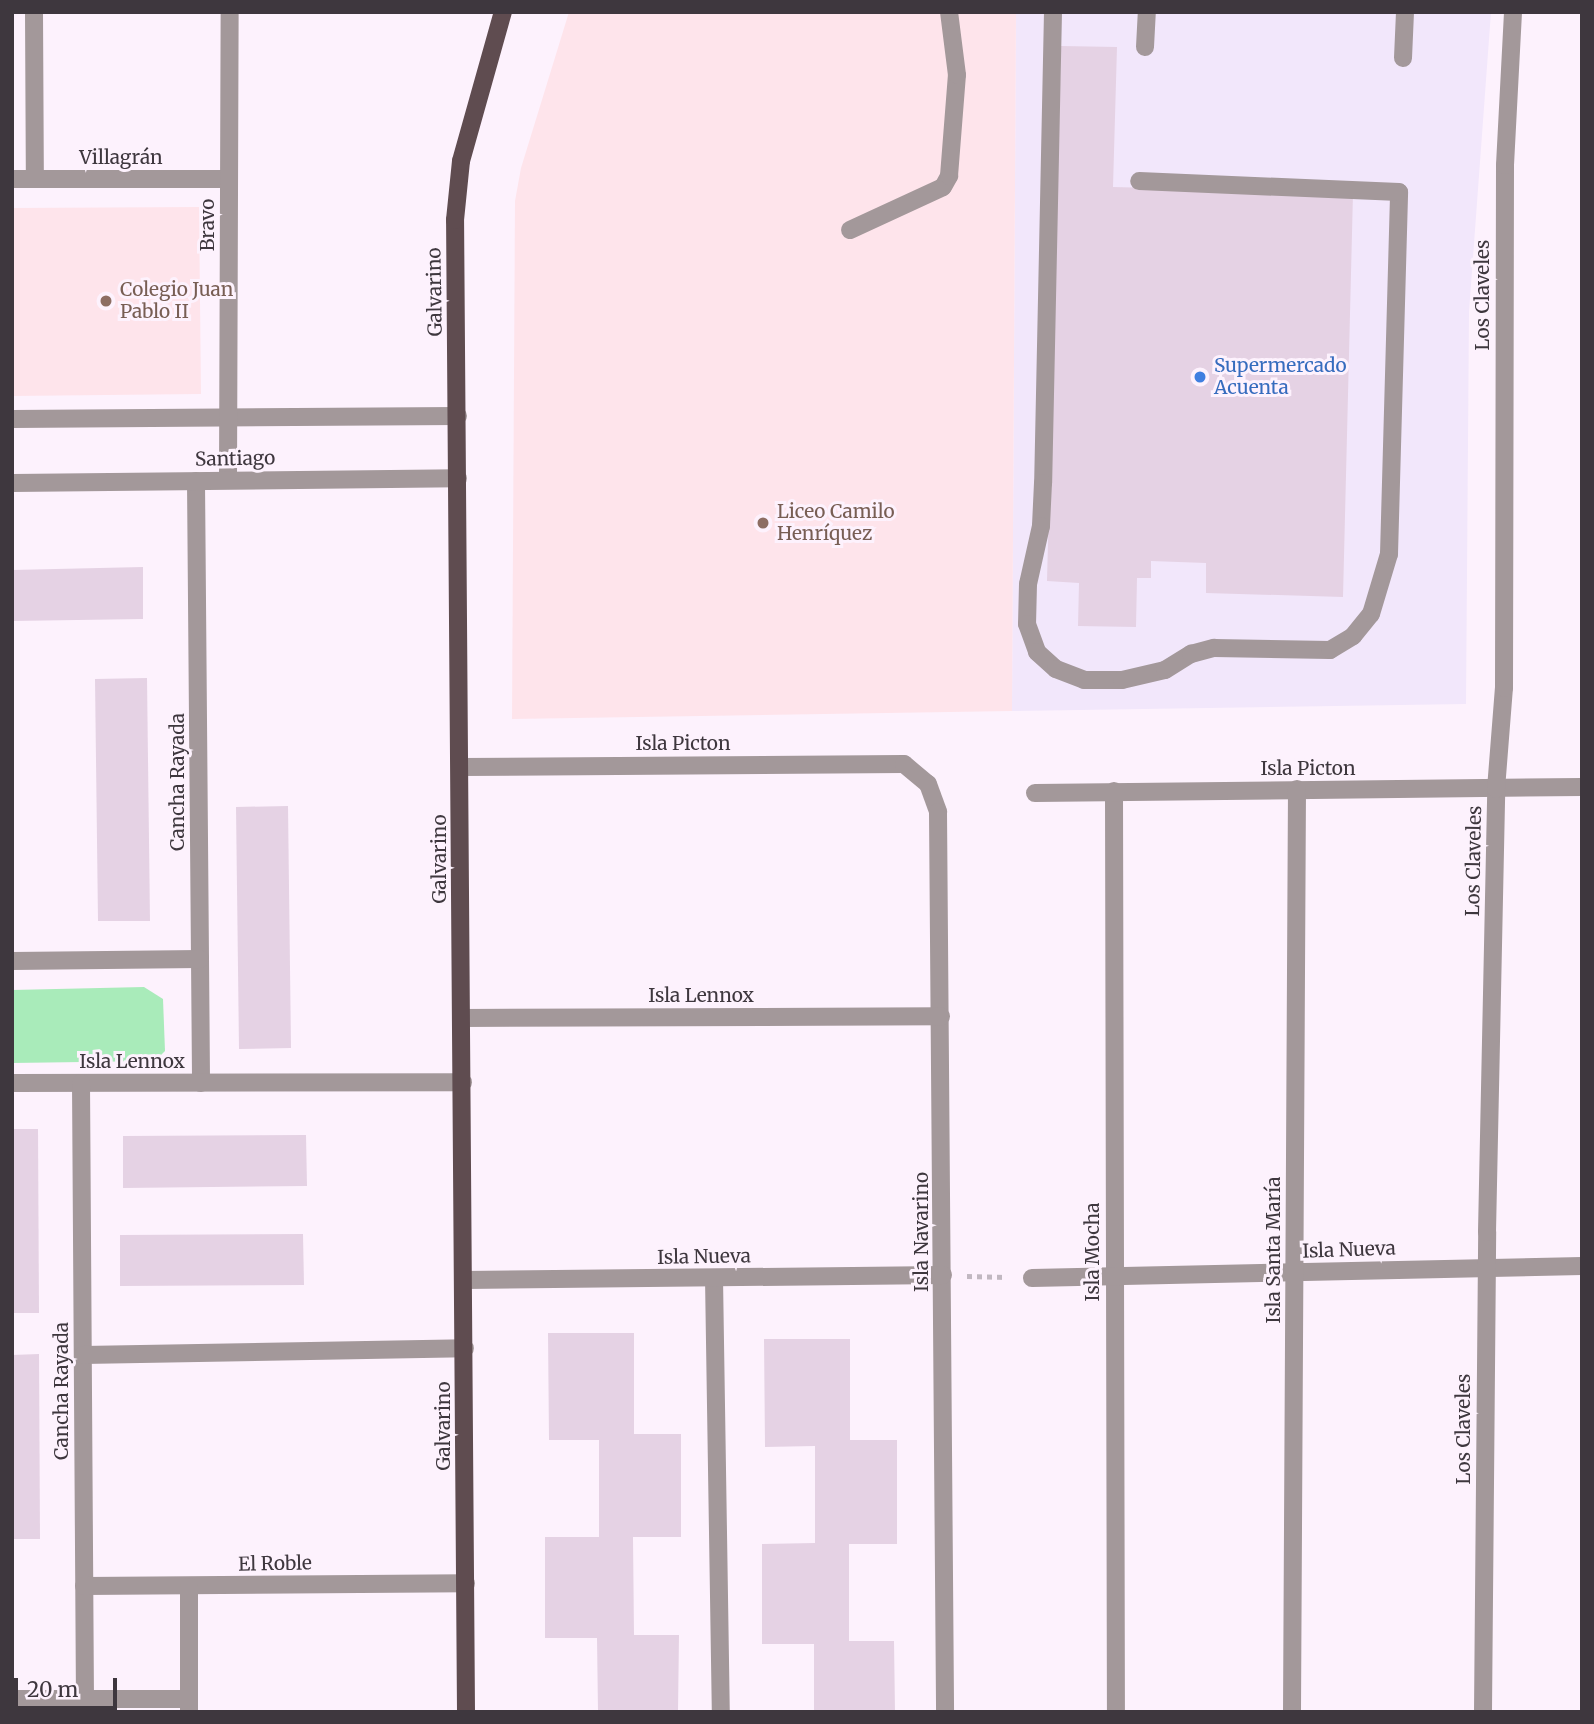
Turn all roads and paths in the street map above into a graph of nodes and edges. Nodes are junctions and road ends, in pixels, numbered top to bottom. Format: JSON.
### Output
{"nodes":[{"id":1,"x":34,"y":12,"type":"edge"},
{"id":2,"x":229,"y":12,"type":"edge"},
{"id":3,"x":503,"y":12,"type":"edge"},
{"id":4,"x":949,"y":12,"type":"edge"},
{"id":5,"x":1053,"y":12,"type":"edge"},
{"id":6,"x":1147,"y":12,"type":"edge"},
{"id":7,"x":1405,"y":12,"type":"edge"},
{"id":8,"x":1513,"y":12,"type":"edge"},
{"id":9,"x":1145,"y":47,"type":"dead end"},
{"id":10,"x":1403,"y":58,"type":"dead end"},
{"id":11,"x":12,"y":179,"type":"edge"},
{"id":12,"x":35,"y":179,"type":"junction"},
{"id":13,"x":229,"y":179,"type":"junction"},
{"id":14,"x":1139,"y":181,"type":"dead end"},
{"id":15,"x":850,"y":230,"type":"dead end"},
{"id":16,"x":458,"y":416,"type":"junction"},
{"id":17,"x":228,"y":418,"type":"junction"},
{"id":18,"x":12,"y":419,"type":"edge"},
{"id":19,"x":458,"y":478,"type":"junction"},
{"id":20,"x":228,"y":480,"type":"junction"},
{"id":21,"x":196,"y":481,"type":"junction"},
{"id":22,"x":12,"y":483,"type":"edge"},
{"id":23,"x":904,"y":764,"type":"joint"},
{"id":24,"x":461,"y":767,"type":"junction"},
{"id":25,"x":1582,"y":787,"type":"edge"},
{"id":26,"x":1297,"y":789,"type":"junction"},
{"id":27,"x":1496,"y":789,"type":"junction"},
{"id":28,"x":1114,"y":792,"type":"junction"},
{"id":29,"x":1035,"y":793,"type":"dead end"},
{"id":30,"x":200,"y":959,"type":"junction"},
{"id":31,"x":12,"y":961,"type":"edge"},
{"id":32,"x":941,"y":1016,"type":"junction"},
{"id":33,"x":461,"y":1018,"type":"junction"},
{"id":34,"x":463,"y":1082,"type":"junction"},
{"id":35,"x":12,"y":1083,"type":"edge"},
{"id":36,"x":81,"y":1083,"type":"junction"},
{"id":37,"x":201,"y":1083,"type":"junction"},
{"id":38,"x":1582,"y":1266,"type":"edge"},
{"id":39,"x":1487,"y":1267,"type":"junction"},
{"id":40,"x":1295,"y":1272,"type":"junction"},
{"id":41,"x":943,"y":1275,"type":"junction"},
{"id":42,"x":1114,"y":1275,"type":"junction"},
{"id":43,"x":714,"y":1278,"type":"junction"},
{"id":44,"x":1032,"y":1278,"type":"joint"},
{"id":45,"x":465,"y":1280,"type":"junction"},
{"id":46,"x":465,"y":1348,"type":"junction"},
{"id":47,"x":83,"y":1355,"type":"junction"},
{"id":48,"x":466,"y":1583,"type":"junction"},
{"id":49,"x":84,"y":1586,"type":"junction"},
{"id":50,"x":189,"y":1587,"type":"junction"},
{"id":51,"x":12,"y":1699,"type":"edge"},
{"id":52,"x":85,"y":1699,"type":"junction"},
{"id":53,"x":189,"y":1705,"type":"edge"},
{"id":54,"x":467,"y":1712,"type":"edge"},
{"id":55,"x":721,"y":1712,"type":"edge"},
{"id":56,"x":945,"y":1712,"type":"edge"},
{"id":57,"x":1116,"y":1712,"type":"edge"},
{"id":58,"x":1292,"y":1712,"type":"edge"},
{"id":59,"x":1483,"y":1712,"type":"edge"}],
"edges":[{"from":1,"to":12,"type":"street"},
{"from":2,"to":13,"type":"street","name":"Bravo"},
{"from":3,"to":16,"type":"main road","name":"Galvarino"},
{"from":4,"to":15,"type":"street"},
{"from":5,"to":14,"type":"street"},
{"from":6,"to":9,"type":"street"},
{"from":7,"to":10,"type":"street"},
{"from":8,"to":27,"type":"street","name":"Los Claveles"},
{"from":11,"to":12,"type":"street","name":"Villagrán"},
{"from":12,"to":13,"type":"street","name":"Villagrán"},
{"from":13,"to":17,"type":"street","name":"Bravo"},
{"from":16,"to":17,"type":"street"},
{"from":16,"to":19,"type":"main road","name":"Galvarino"},
{"from":17,"to":18,"type":"street"},
{"from":17,"to":20,"type":"street","name":"Bravo"},
{"from":19,"to":20,"type":"street","name":"Santiago"},
{"from":19,"to":24,"type":"main road","name":"Galvarino"},
{"from":20,"to":21,"type":"street","name":"Santiago"},
{"from":21,"to":22,"type":"street","name":"Santiago"},
{"from":21,"to":30,"type":"street","name":"Cancha Rayada"},
{"from":23,"to":24,"type":"street","name":"Isla Picton"},
{"from":23,"to":32,"type":"street","name":"Isla Navarino"},
{"from":24,"to":33,"type":"main road","name":"Galvarino"},
{"from":25,"to":27,"type":"street","name":"Isla Picton"},
{"from":26,"to":27,"type":"street","name":"Isla Picton"},
{"from":26,"to":28,"type":"street","name":"Isla Picton"},
{"from":26,"to":40,"type":"street","name":"Isla Santa María"},
{"from":27,"to":39,"type":"street","name":"Los Claveles"},
{"from":28,"to":29,"type":"street","name":"Isla Picton"},
{"from":28,"to":42,"type":"street","name":"Isla Mocha"},
{"from":30,"to":31,"type":"street"},
{"from":30,"to":37,"type":"street","name":"Cancha Rayada"},
{"from":32,"to":33,"type":"street","name":"Isla Lennox"},
{"from":32,"to":41,"type":"street","name":"Isla Navarino"},
{"from":33,"to":34,"type":"main road","name":"Galvarino"},
{"from":34,"to":37,"type":"street","name":"Isla Lennox"},
{"from":34,"to":45,"type":"main road","name":"Galvarino"},
{"from":35,"to":36,"type":"street","name":"Isla Lennox"},
{"from":36,"to":37,"type":"street","name":"Isla Lennox"},
{"from":36,"to":47,"type":"street","name":"Cancha Rayada"},
{"from":38,"to":39,"type":"street","name":"Isla Nueva"},
{"from":39,"to":40,"type":"street","name":"Isla Nueva"},
{"from":39,"to":59,"type":"street","name":"Los Claveles"},
{"from":40,"to":42,"type":"street","name":"Isla Nueva"},
{"from":40,"to":58,"type":"street","name":"Isla Santa María"},
{"from":41,"to":43,"type":"street","name":"Isla Nueva"},
{"from":41,"to":44,"type":"path"},
{"from":41,"to":56,"type":"street","name":"Isla Navarino"},
{"from":42,"to":44,"type":"street","name":"Isla Nueva"},
{"from":42,"to":57,"type":"street","name":"Isla Mocha"},
{"from":43,"to":45,"type":"street","name":"Isla Nueva"},
{"from":43,"to":55,"type":"street"},
{"from":45,"to":46,"type":"main road","name":"Galvarino"},
{"from":46,"to":47,"type":"street"},
{"from":46,"to":48,"type":"main road","name":"Galvarino"},
{"from":47,"to":49,"type":"street","name":"Cancha Rayada"},
{"from":48,"to":50,"type":"street","name":"El Roble"},
{"from":48,"to":54,"type":"main road","name":"Galvarino"},
{"from":49,"to":50,"type":"street","name":"El Roble"},
{"from":49,"to":52,"type":"street","name":"Cancha Rayada"},
{"from":50,"to":53,"type":"street"},
{"from":51,"to":52,"type":"street"},
{"from":52,"to":53,"type":"street"}]}
